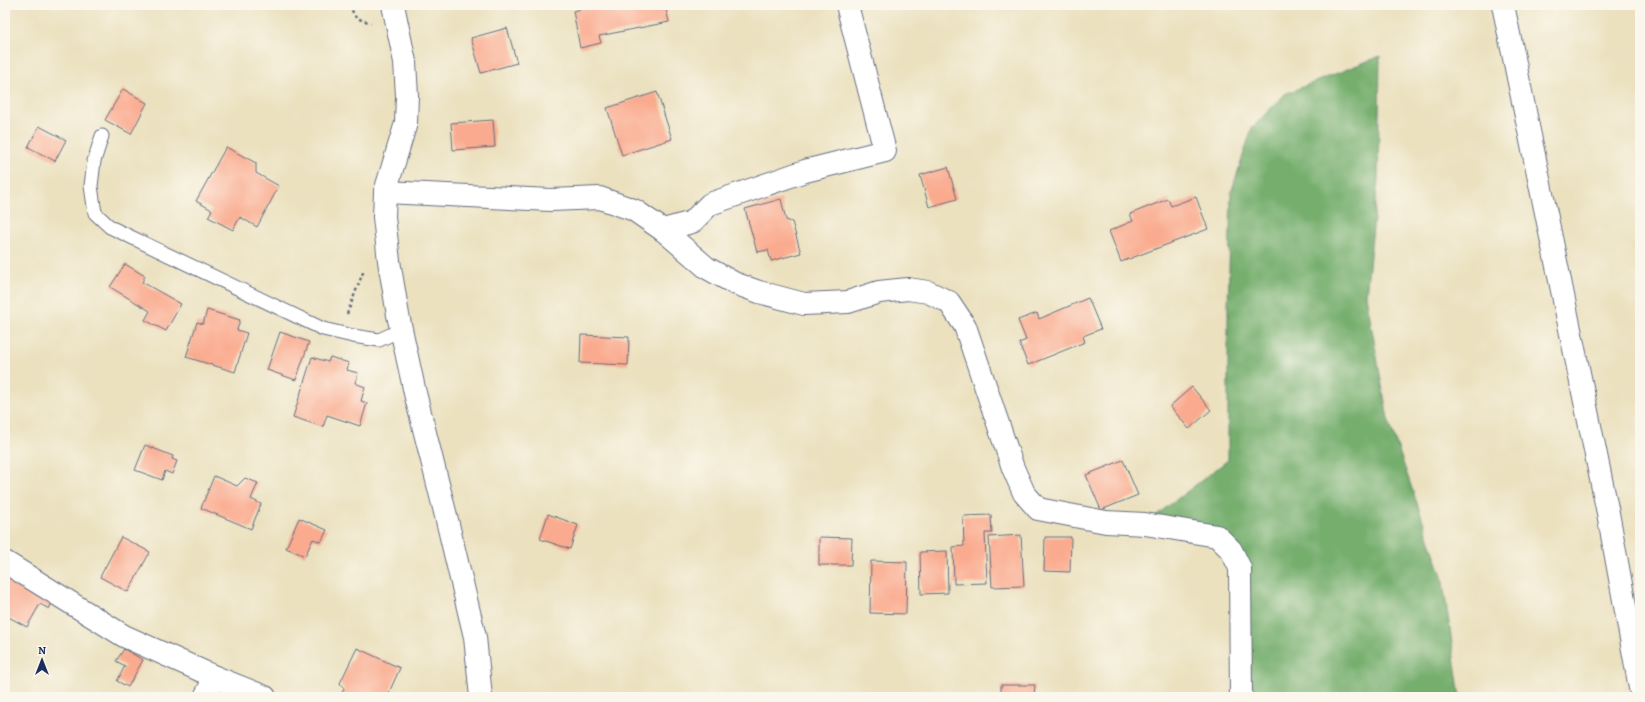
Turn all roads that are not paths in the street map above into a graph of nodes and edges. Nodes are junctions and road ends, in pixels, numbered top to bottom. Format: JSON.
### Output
{"nodes":[{"id":1,"x":393,"y":5,"type":"edge"},
{"id":2,"x":847,"y":5,"type":"edge"},
{"id":3,"x":1503,"y":5,"type":"edge"},
{"id":4,"x":102,"y":136,"type":"dead end"},
{"id":5,"x":385,"y":192,"type":"junction"},
{"id":6,"x":663,"y":230,"type":"junction"},
{"id":7,"x":401,"y":330,"type":"junction"},
{"id":8,"x":5,"y":562,"type":"edge"},
{"id":9,"x":215,"y":677,"type":"junction"},
{"id":10,"x":1640,"y":688,"type":"edge"},
{"id":11,"x":205,"y":697,"type":"edge"},
{"id":12,"x":265,"y":697,"type":"edge"},
{"id":13,"x":481,"y":697,"type":"edge"},
{"id":14,"x":1241,"y":697,"type":"edge"}],
"edges":[{"from":1,"to":5,"type":"street"},
{"from":2,"to":6,"type":"street"},
{"from":3,"to":10,"type":"street"},
{"from":4,"to":7,"type":"lane"},
{"from":5,"to":6,"type":"street"},
{"from":5,"to":7,"type":"street"},
{"from":6,"to":14,"type":"street"},
{"from":7,"to":13,"type":"street"},
{"from":8,"to":9,"type":"street"},
{"from":9,"to":11,"type":"street"},
{"from":9,"to":12,"type":"street"}]}
